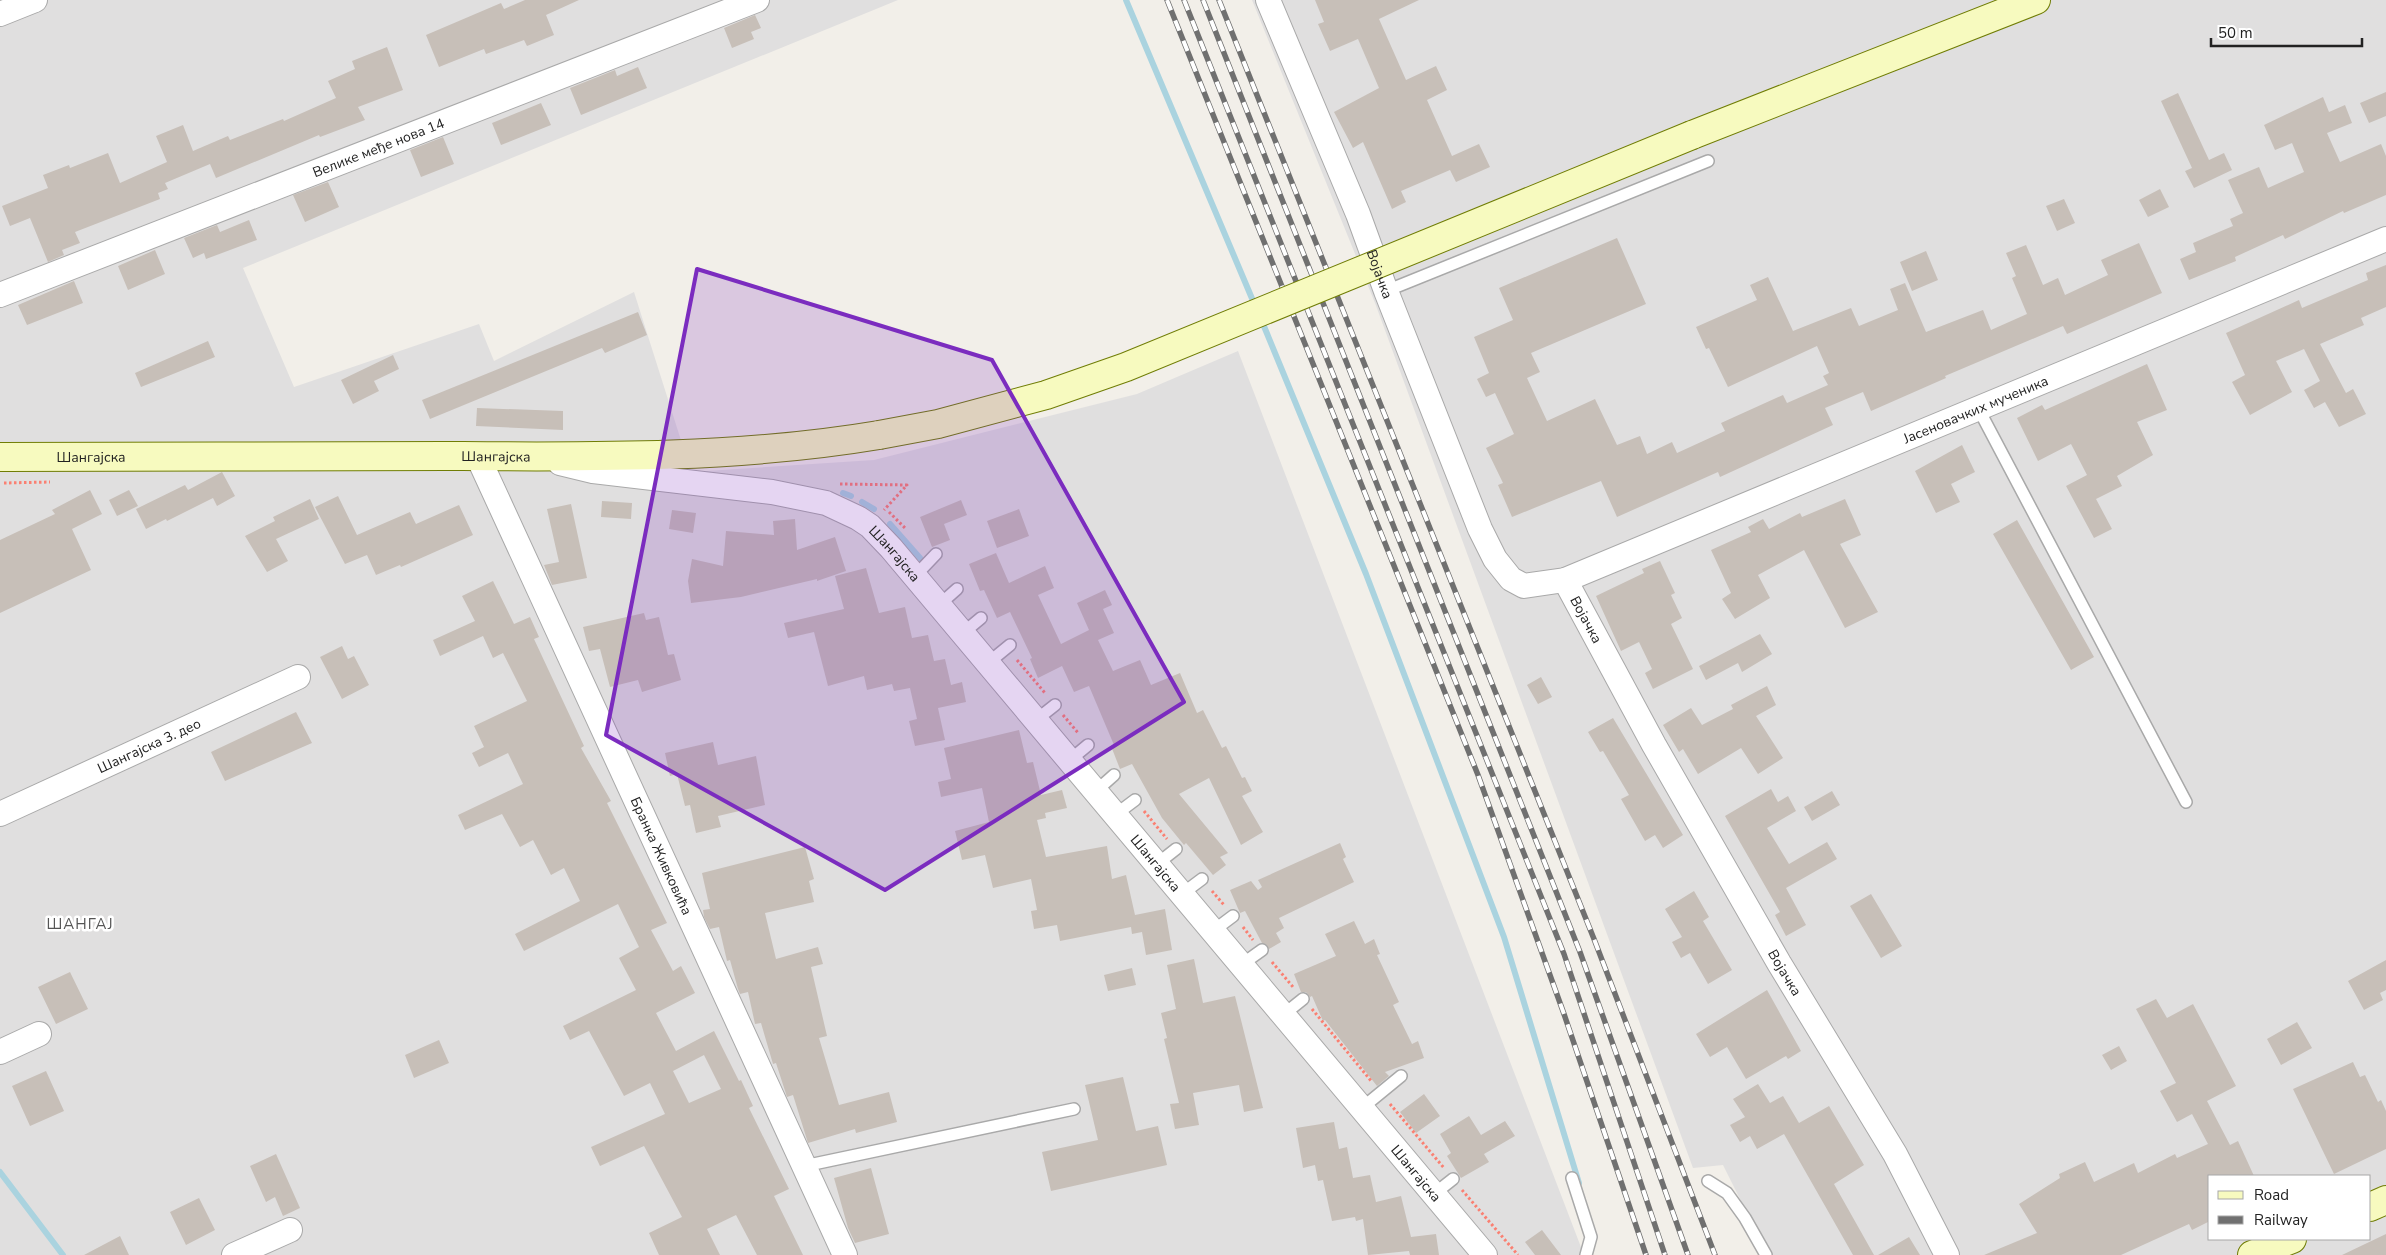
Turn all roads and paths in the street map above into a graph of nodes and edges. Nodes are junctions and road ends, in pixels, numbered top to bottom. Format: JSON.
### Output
{"nodes":[{"id":1,"x":35,"y":0,"type":"edge"},
{"id":2,"x":757,"y":0,"type":"edge"},
{"id":3,"x":1268,"y":0,"type":"edge"},
{"id":4,"x":2036,"y":0,"type":"edge"},
{"id":5,"x":0,"y":14,"type":"edge"},
{"id":6,"x":1708,"y":161,"type":"dead end"},
{"id":7,"x":2386,"y":239,"type":"edge"},
{"id":8,"x":1386,"y":291,"type":"junction"},
{"id":9,"x":0,"y":295,"type":"edge"},
{"id":10,"x":1978,"y":408,"type":"junction"},
{"id":11,"x":0,"y":457,"type":"edge"},
{"id":12,"x":478,"y":457,"type":"junction"},
{"id":13,"x":536,"y":457,"type":"junction"},
{"id":14,"x":807,"y":498,"type":"junction"},
{"id":15,"x":870,"y":526,"type":"junction"},
{"id":16,"x":936,"y":554,"type":"dead end"},
{"id":17,"x":915,"y":576,"type":"junction"},
{"id":18,"x":1565,"y":580,"type":"junction"},
{"id":19,"x":957,"y":589,"type":"dead end"},
{"id":20,"x":939,"y":605,"type":"junction"},
{"id":21,"x":982,"y":618,"type":"dead end"},
{"id":22,"x":963,"y":633,"type":"junction"},
{"id":23,"x":1010,"y":645,"type":"dead end"},
{"id":24,"x":988,"y":663,"type":"junction"},
{"id":25,"x":298,"y":677,"type":"dead end"},
{"id":26,"x":1054,"y":705,"type":"dead end"},
{"id":27,"x":1036,"y":720,"type":"junction"},
{"id":28,"x":1088,"y":745,"type":"dead end"},
{"id":29,"x":1070,"y":760,"type":"junction"},
{"id":30,"x":1114,"y":775,"type":"dead end"},
{"id":31,"x":1096,"y":791,"type":"junction"},
{"id":32,"x":1135,"y":800,"type":"dead end"},
{"id":33,"x":2186,"y":802,"type":"dead end"},
{"id":34,"x":0,"y":814,"type":"edge"},
{"id":35,"x":1115,"y":815,"type":"junction"},
{"id":36,"x":1176,"y":848,"type":"dead end"},
{"id":37,"x":1157,"y":864,"type":"junction"},
{"id":38,"x":1202,"y":879,"type":"dead end"},
{"id":39,"x":1182,"y":894,"type":"junction"},
{"id":40,"x":1233,"y":916,"type":"dead end"},
{"id":41,"x":1213,"y":931,"type":"junction"},
{"id":42,"x":1262,"y":950,"type":"dead end"},
{"id":43,"x":1241,"y":965,"type":"junction"},
{"id":44,"x":1303,"y":999,"type":"dead end"},
{"id":45,"x":1283,"y":1014,"type":"junction"},
{"id":46,"x":39,"y":1034,"type":"dead end"},
{"id":47,"x":0,"y":1052,"type":"edge"},
{"id":48,"x":1402,"y":1076,"type":"dead end"},
{"id":49,"x":1362,"y":1108,"type":"junction"},
{"id":50,"x":1074,"y":1109,"type":"dead end"},
{"id":51,"x":804,"y":1166,"type":"junction"},
{"id":52,"x":1572,"y":1178,"type":"dead end"},
{"id":53,"x":1453,"y":1179,"type":"dead end"},
{"id":54,"x":1708,"y":1181,"type":"dead end"},
{"id":55,"x":1434,"y":1194,"type":"junction"},
{"id":56,"x":2386,"y":1200,"type":"edge"},
{"id":57,"x":2371,"y":1207,"type":"edge"},
{"id":58,"x":290,"y":1230,"type":"dead end"},
{"id":59,"x":2290,"y":1240,"type":"edge"},
{"id":60,"x":234,"y":1255,"type":"edge"},
{"id":61,"x":845,"y":1255,"type":"edge"},
{"id":62,"x":1485,"y":1255,"type":"edge"},
{"id":63,"x":1586,"y":1255,"type":"edge"},
{"id":64,"x":1766,"y":1255,"type":"edge"},
{"id":65,"x":1947,"y":1255,"type":"edge"},
{"id":66,"x":2252,"y":1255,"type":"edge"}],
"edges":[{"from":1,"to":5,"type":"street"},
{"from":2,"to":9,"type":"street","name":"Велике међе нова 14"},
{"from":3,"to":8,"type":"street","name":"Војачка"},
{"from":4,"to":13,"type":"main road","bridge":true},
{"from":6,"to":8,"type":"lane"},
{"from":7,"to":10,"type":"street","name":"Јасеновачких мученика"},
{"from":8,"to":18,"type":"street","name":"Војачка"},
{"from":10,"to":18,"type":"street","name":"Јасеновачких мученика"},
{"from":10,"to":33,"type":"lane"},
{"from":11,"to":12,"type":"main road","name":"Шангајска"},
{"from":12,"to":13,"type":"main road","name":"Шангајска"},
{"from":12,"to":51,"type":"street","name":"Бранка Живковића"},
{"from":13,"to":14,"type":"street","name":"Шангајска"},
{"from":14,"to":15,"type":"street","name":"Шангајска"},
{"from":14,"to":15,"type":"path"},
{"from":15,"to":17,"type":"street","name":"Шангајска"},
{"from":16,"to":17,"type":"lane"},
{"from":17,"to":20,"type":"street","name":"Шангајска"},
{"from":18,"to":65,"type":"street","name":"Војачка"},
{"from":19,"to":20,"type":"lane"},
{"from":20,"to":22,"type":"street","name":"Шангајска"},
{"from":21,"to":22,"type":"lane"},
{"from":22,"to":24,"type":"street","name":"Шангајска"},
{"from":23,"to":24,"type":"lane"},
{"from":24,"to":27,"type":"street","name":"Шангајска"},
{"from":25,"to":34,"type":"street","name":"Шангајска 3. део"},
{"from":26,"to":27,"type":"lane"},
{"from":27,"to":29,"type":"street","name":"Шангајска"},
{"from":28,"to":29,"type":"lane"},
{"from":29,"to":31,"type":"street","name":"Шангајска"},
{"from":30,"to":31,"type":"lane"},
{"from":31,"to":35,"type":"street","name":"Шангајска"},
{"from":32,"to":35,"type":"lane"},
{"from":35,"to":37,"type":"street","name":"Шангајска"},
{"from":36,"to":37,"type":"lane"},
{"from":37,"to":39,"type":"street","name":"Шангајска"},
{"from":38,"to":39,"type":"lane"},
{"from":39,"to":41,"type":"street","name":"Шангајска"},
{"from":40,"to":41,"type":"lane"},
{"from":41,"to":43,"type":"street","name":"Шангајска"},
{"from":42,"to":43,"type":"lane"},
{"from":43,"to":45,"type":"street","name":"Шангајска"},
{"from":44,"to":45,"type":"lane"},
{"from":45,"to":49,"type":"street","name":"Шангајска"},
{"from":46,"to":47,"type":"street"},
{"from":48,"to":49,"type":"lane"},
{"from":49,"to":55,"type":"street","name":"Шангајска"},
{"from":50,"to":51,"type":"lane"},
{"from":51,"to":61,"type":"street","name":"Бранка Живковића"},
{"from":52,"to":63,"type":"lane"},
{"from":53,"to":55,"type":"lane"},
{"from":54,"to":64,"type":"lane"},
{"from":55,"to":62,"type":"street","name":"Шангајска"},
{"from":56,"to":57,"type":"main road"},
{"from":58,"to":60,"type":"street"},
{"from":59,"to":66,"type":"main road"}]}
